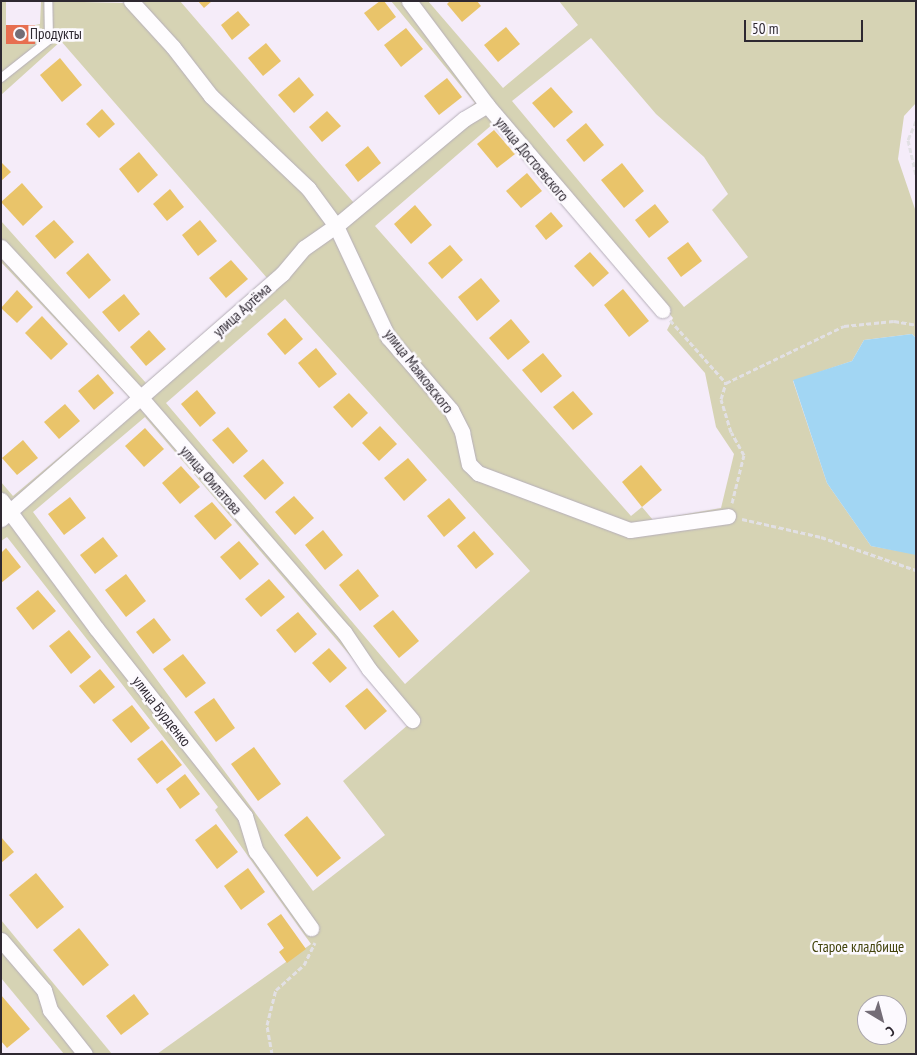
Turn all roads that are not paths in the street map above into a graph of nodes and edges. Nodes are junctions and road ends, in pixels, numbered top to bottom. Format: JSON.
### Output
{"nodes":[{"id":1,"x":48,"y":1,"type":"edge"},
{"id":2,"x":131,"y":1,"type":"edge"},
{"id":3,"x":410,"y":1,"type":"edge"},
{"id":4,"x":1,"y":78,"type":"edge"},
{"id":5,"x":486,"y":105,"type":"junction"},
{"id":6,"x":336,"y":226,"type":"junction"},
{"id":7,"x":1,"y":247,"type":"edge"},
{"id":8,"x":662,"y":310,"type":"road end"},
{"id":9,"x":142,"y":399,"type":"junction"},
{"id":10,"x":4,"y":510,"type":"edge"},
{"id":11,"x":728,"y":516,"type":"road end"},
{"id":12,"x":412,"y":720,"type":"dead end"},
{"id":13,"x":311,"y":928,"type":"road end"},
{"id":14,"x":1,"y":940,"type":"edge"},
{"id":15,"x":85,"y":1054,"type":"edge"}],
"edges":[{"from":1,"to":4,"type":"lane"},
{"from":2,"to":6,"type":"street","name":"улица Маяковского"},
{"from":3,"to":5,"type":"street","name":"улица Достоевского"},
{"from":5,"to":6,"type":"street","name":"улица Артёма"},
{"from":5,"to":8,"type":"street","name":"улица Достоевского"},
{"from":6,"to":9,"type":"street","name":"улица Артёма"},
{"from":6,"to":11,"type":"street","name":"улица Маяковского"},
{"from":7,"to":9,"type":"street","name":"улица Филатова"},
{"from":9,"to":10,"type":"street","name":"улица Артёма"},
{"from":9,"to":12,"type":"street","name":"улица Филатова"},
{"from":10,"to":13,"type":"street","name":"улица Бурденко"},
{"from":14,"to":15,"type":"street"}]}
